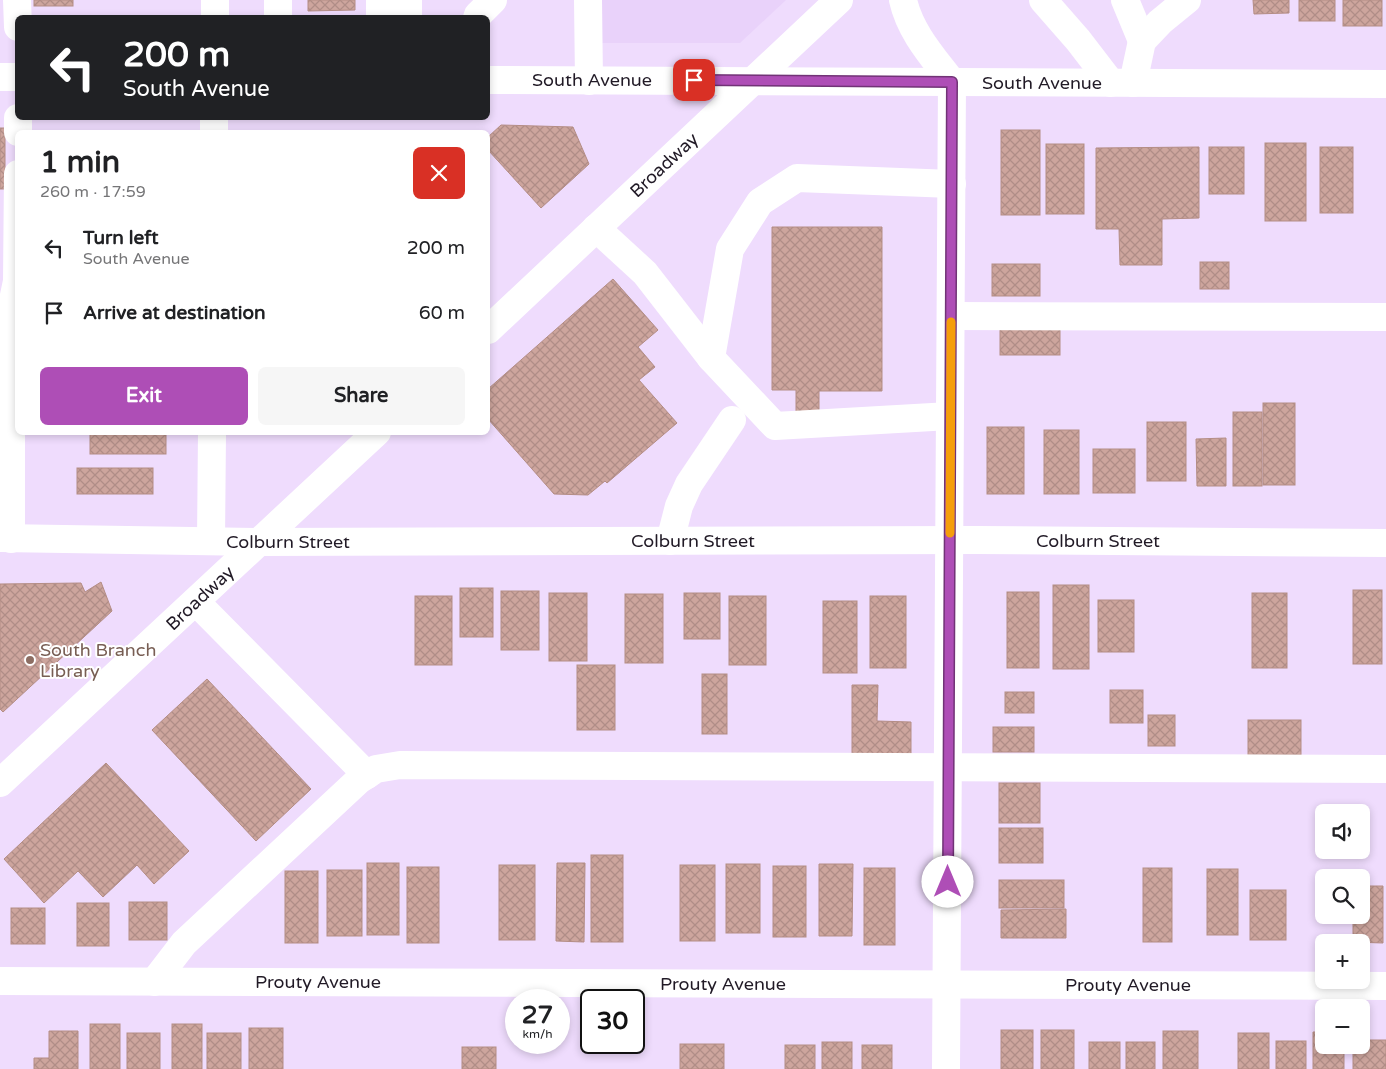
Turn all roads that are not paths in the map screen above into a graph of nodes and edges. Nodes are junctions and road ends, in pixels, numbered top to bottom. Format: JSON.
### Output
{"nodes":[{"id":1,"x":17,"y":0,"type":"edge"},
{"id":2,"x":216,"y":0,"type":"edge"},
{"id":3,"x":278,"y":0,"type":"edge"},
{"id":4,"x":380,"y":0,"type":"edge"},
{"id":5,"x":408,"y":0,"type":"edge"},
{"id":6,"x":493,"y":0,"type":"edge"},
{"id":7,"x":588,"y":0,"type":"edge"},
{"id":8,"x":839,"y":0,"type":"edge"},
{"id":9,"x":903,"y":0,"type":"edge"},
{"id":10,"x":1043,"y":0,"type":"edge"},
{"id":11,"x":1125,"y":0,"type":"edge"},
{"id":12,"x":1187,"y":0,"type":"edge"},
{"id":13,"x":18,"y":15,"type":"edge"},
{"id":14,"x":215,"y":15,"type":"edge"},
{"id":15,"x":278,"y":15,"type":"edge"},
{"id":16,"x":380,"y":15,"type":"edge"},
{"id":17,"x":408,"y":15,"type":"edge"},
{"id":18,"x":478,"y":15,"type":"edge"},
{"id":19,"x":1142,"y":41,"type":"junction"},
{"id":20,"x":0,"y":77,"type":"edge"},
{"id":21,"x":15,"y":77,"type":"edge"},
{"id":22,"x":490,"y":80,"type":"edge"},
{"id":23,"x":752,"y":80,"type":"junction"},
{"id":24,"x":588,"y":81,"type":"junction"},
{"id":25,"x":952,"y":82,"type":"junction"},
{"id":26,"x":1122,"y":83,"type":"junction"},
{"id":27,"x":1386,"y":84,"type":"edge"},
{"id":28,"x":952,"y":184,"type":"junction"},
{"id":29,"x":596,"y":228,"type":"junction"},
{"id":30,"x":15,"y":286,"type":"edge"},
{"id":31,"x":6,"y":310,"type":"edge"},
{"id":32,"x":951,"y":316,"type":"junction"},
{"id":33,"x":1386,"y":317,"type":"edge"},
{"id":34,"x":490,"y":328,"type":"edge"},
{"id":35,"x":711,"y":358,"type":"junction"},
{"id":36,"x":950,"y":416,"type":"junction"},
{"id":37,"x":732,"y":420,"type":"dead end"},
{"id":38,"x":212,"y":435,"type":"edge"},
{"id":39,"x":374,"y":435,"type":"edge"},
{"id":40,"x":5,"y":538,"type":"edge"},
{"id":41,"x":950,"y":540,"type":"junction"},
{"id":42,"x":212,"y":541,"type":"junction"},
{"id":43,"x":670,"y":541,"type":"junction"},
{"id":44,"x":260,"y":542,"type":"junction"},
{"id":45,"x":1386,"y":543,"type":"edge"},
{"id":46,"x":196,"y":602,"type":"junction"},
{"id":47,"x":948,"y":767,"type":"junction"},
{"id":48,"x":1386,"y":769,"type":"edge"},
{"id":49,"x":367,"y":775,"type":"junction"},
{"id":50,"x":0,"y":783,"type":"edge"},
{"id":51,"x":0,"y":981,"type":"edge"},
{"id":52,"x":154,"y":982,"type":"junction"},
{"id":53,"x":947,"y":985,"type":"junction"},
{"id":54,"x":1386,"y":986,"type":"edge"},
{"id":55,"x":946,"y":1069,"type":"edge"}],
"edges":[{"from":1,"to":13,"type":"street"},
{"from":2,"to":14,"type":"street"},
{"from":3,"to":15,"type":"street"},
{"from":4,"to":16,"type":"street"},
{"from":5,"to":17,"type":"street"},
{"from":6,"to":18,"type":"street"},
{"from":7,"to":24,"type":"street"},
{"from":8,"to":23,"type":"street","name":"Broadway"},
{"from":9,"to":25,"type":"street"},
{"from":10,"to":26,"type":"street"},
{"from":11,"to":19,"type":"street"},
{"from":12,"to":19,"type":"street"},
{"from":19,"to":26,"type":"street"},
{"from":20,"to":21,"type":"street"},
{"from":22,"to":24,"type":"street","name":"South Avenue"},
{"from":23,"to":24,"type":"street","name":"South Avenue"},
{"from":23,"to":25,"type":"street","name":"South Avenue"},
{"from":23,"to":29,"type":"street","name":"Broadway"},
{"from":25,"to":26,"type":"street","name":"South Avenue"},
{"from":25,"to":28,"type":"street"},
{"from":26,"to":27,"type":"street","name":"South Avenue"},
{"from":28,"to":32,"type":"street"},
{"from":28,"to":35,"type":"street"},
{"from":29,"to":34,"type":"street","name":"Broadway"},
{"from":29,"to":35,"type":"street"},
{"from":30,"to":31,"type":"street"},
{"from":31,"to":40,"type":"street"},
{"from":32,"to":33,"type":"street"},
{"from":32,"to":36,"type":"street"},
{"from":35,"to":36,"type":"street"},
{"from":36,"to":41,"type":"street"},
{"from":37,"to":43,"type":"street"},
{"from":38,"to":42,"type":"street"},
{"from":39,"to":44,"type":"street","name":"Broadway"},
{"from":40,"to":42,"type":"street","name":"Colburn Street"},
{"from":41,"to":43,"type":"street","name":"Colburn Street"},
{"from":41,"to":45,"type":"street","name":"Colburn Street"},
{"from":41,"to":47,"type":"street"},
{"from":42,"to":44,"type":"street","name":"Colburn Street"},
{"from":43,"to":44,"type":"street","name":"Colburn Street"},
{"from":44,"to":46,"type":"street","name":"Broadway"},
{"from":46,"to":49,"type":"street"},
{"from":46,"to":50,"type":"street","name":"Broadway"},
{"from":47,"to":48,"type":"street"},
{"from":47,"to":49,"type":"street"},
{"from":47,"to":53,"type":"street"},
{"from":49,"to":52,"type":"street"},
{"from":51,"to":52,"type":"street","name":"Prouty Avenue"},
{"from":52,"to":53,"type":"street","name":"Prouty Avenue"},
{"from":53,"to":54,"type":"street","name":"Prouty Avenue"},
{"from":53,"to":55,"type":"street"}]}
